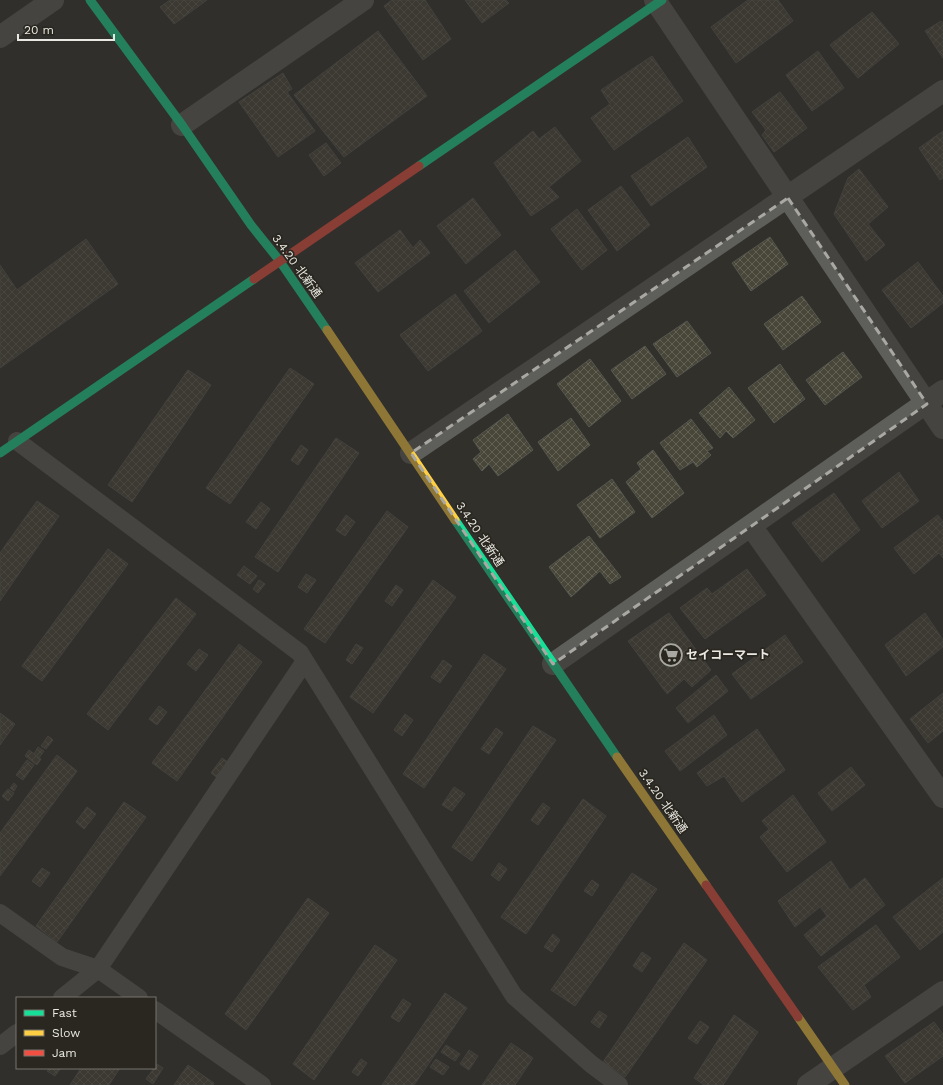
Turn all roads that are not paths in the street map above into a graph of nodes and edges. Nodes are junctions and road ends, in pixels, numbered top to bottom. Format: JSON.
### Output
{"nodes":[{"id":1,"x":53,"y":0,"type":"edge"},
{"id":2,"x":90,"y":0,"type":"edge"},
{"id":3,"x":363,"y":0,"type":"edge"},
{"id":4,"x":658,"y":1,"type":"edge"},
{"id":5,"x":0,"y":37,"type":"edge"},
{"id":6,"x":943,"y":91,"type":"edge"},
{"id":7,"x":182,"y":125,"type":"junction"},
{"id":8,"x":788,"y":198,"type":"junction"},
{"id":9,"x":279,"y":260,"type":"junction"},
{"id":10,"x":935,"y":398,"type":"edge"},
{"id":11,"x":943,"y":428,"type":"edge"},
{"id":12,"x":17,"y":441,"type":"junction"},
{"id":13,"x":0,"y":453,"type":"edge"},
{"id":14,"x":411,"y":453,"type":"junction"},
{"id":15,"x":751,"y":526,"type":"junction"},
{"id":16,"x":305,"y":661,"type":"junction"},
{"id":17,"x":553,"y":664,"type":"junction"},
{"id":18,"x":943,"y":796,"type":"edge"},
{"id":19,"x":0,"y":913,"type":"edge"},
{"id":20,"x":98,"y":970,"type":"junction"},
{"id":21,"x":943,"y":992,"type":"edge"},
{"id":22,"x":63,"y":997,"type":"edge"},
{"id":23,"x":138,"y":997,"type":"edge"},
{"id":24,"x":156,"y":1011,"type":"edge"},
{"id":25,"x":16,"y":1034,"type":"edge"},
{"id":26,"x":0,"y":1046,"type":"edge"},
{"id":27,"x":839,"y":1077,"type":"edge"},
{"id":28,"x":262,"y":1085,"type":"edge"},
{"id":29,"x":619,"y":1085,"type":"edge"},
{"id":30,"x":808,"y":1085,"type":"edge"}],
"edges":[{"from":1,"to":5,"type":"street"},
{"from":2,"to":7,"type":"street","name":"3.4.20 北新通"},
{"from":3,"to":7,"type":"street"},
{"from":4,"to":8,"type":"street"},
{"from":4,"to":9,"type":"street"},
{"from":6,"to":8,"type":"street"},
{"from":7,"to":9,"type":"street","name":"3.4.20 北新通"},
{"from":8,"to":10,"type":"street"},
{"from":8,"to":14,"type":"street"},
{"from":9,"to":12,"type":"street"},
{"from":9,"to":14,"type":"street","name":"3.4.20 北新通"},
{"from":10,"to":11,"type":"street"},
{"from":10,"to":15,"type":"street"},
{"from":12,"to":13,"type":"street"},
{"from":12,"to":16,"type":"lane"},
{"from":14,"to":17,"type":"street","name":"3.4.20 北新通"},
{"from":15,"to":17,"type":"street"},
{"from":15,"to":18,"type":"street"},
{"from":16,"to":20,"type":"lane"},
{"from":16,"to":29,"type":"lane"},
{"from":17,"to":27,"type":"street","name":"3.4.20 北新通"},
{"from":19,"to":20,"type":"lane"},
{"from":20,"to":22,"type":"lane"},
{"from":20,"to":23,"type":"lane"},
{"from":21,"to":27,"type":"street"},
{"from":24,"to":28,"type":"lane"},
{"from":25,"to":26,"type":"lane"},
{"from":27,"to":30,"type":"street"}]}
